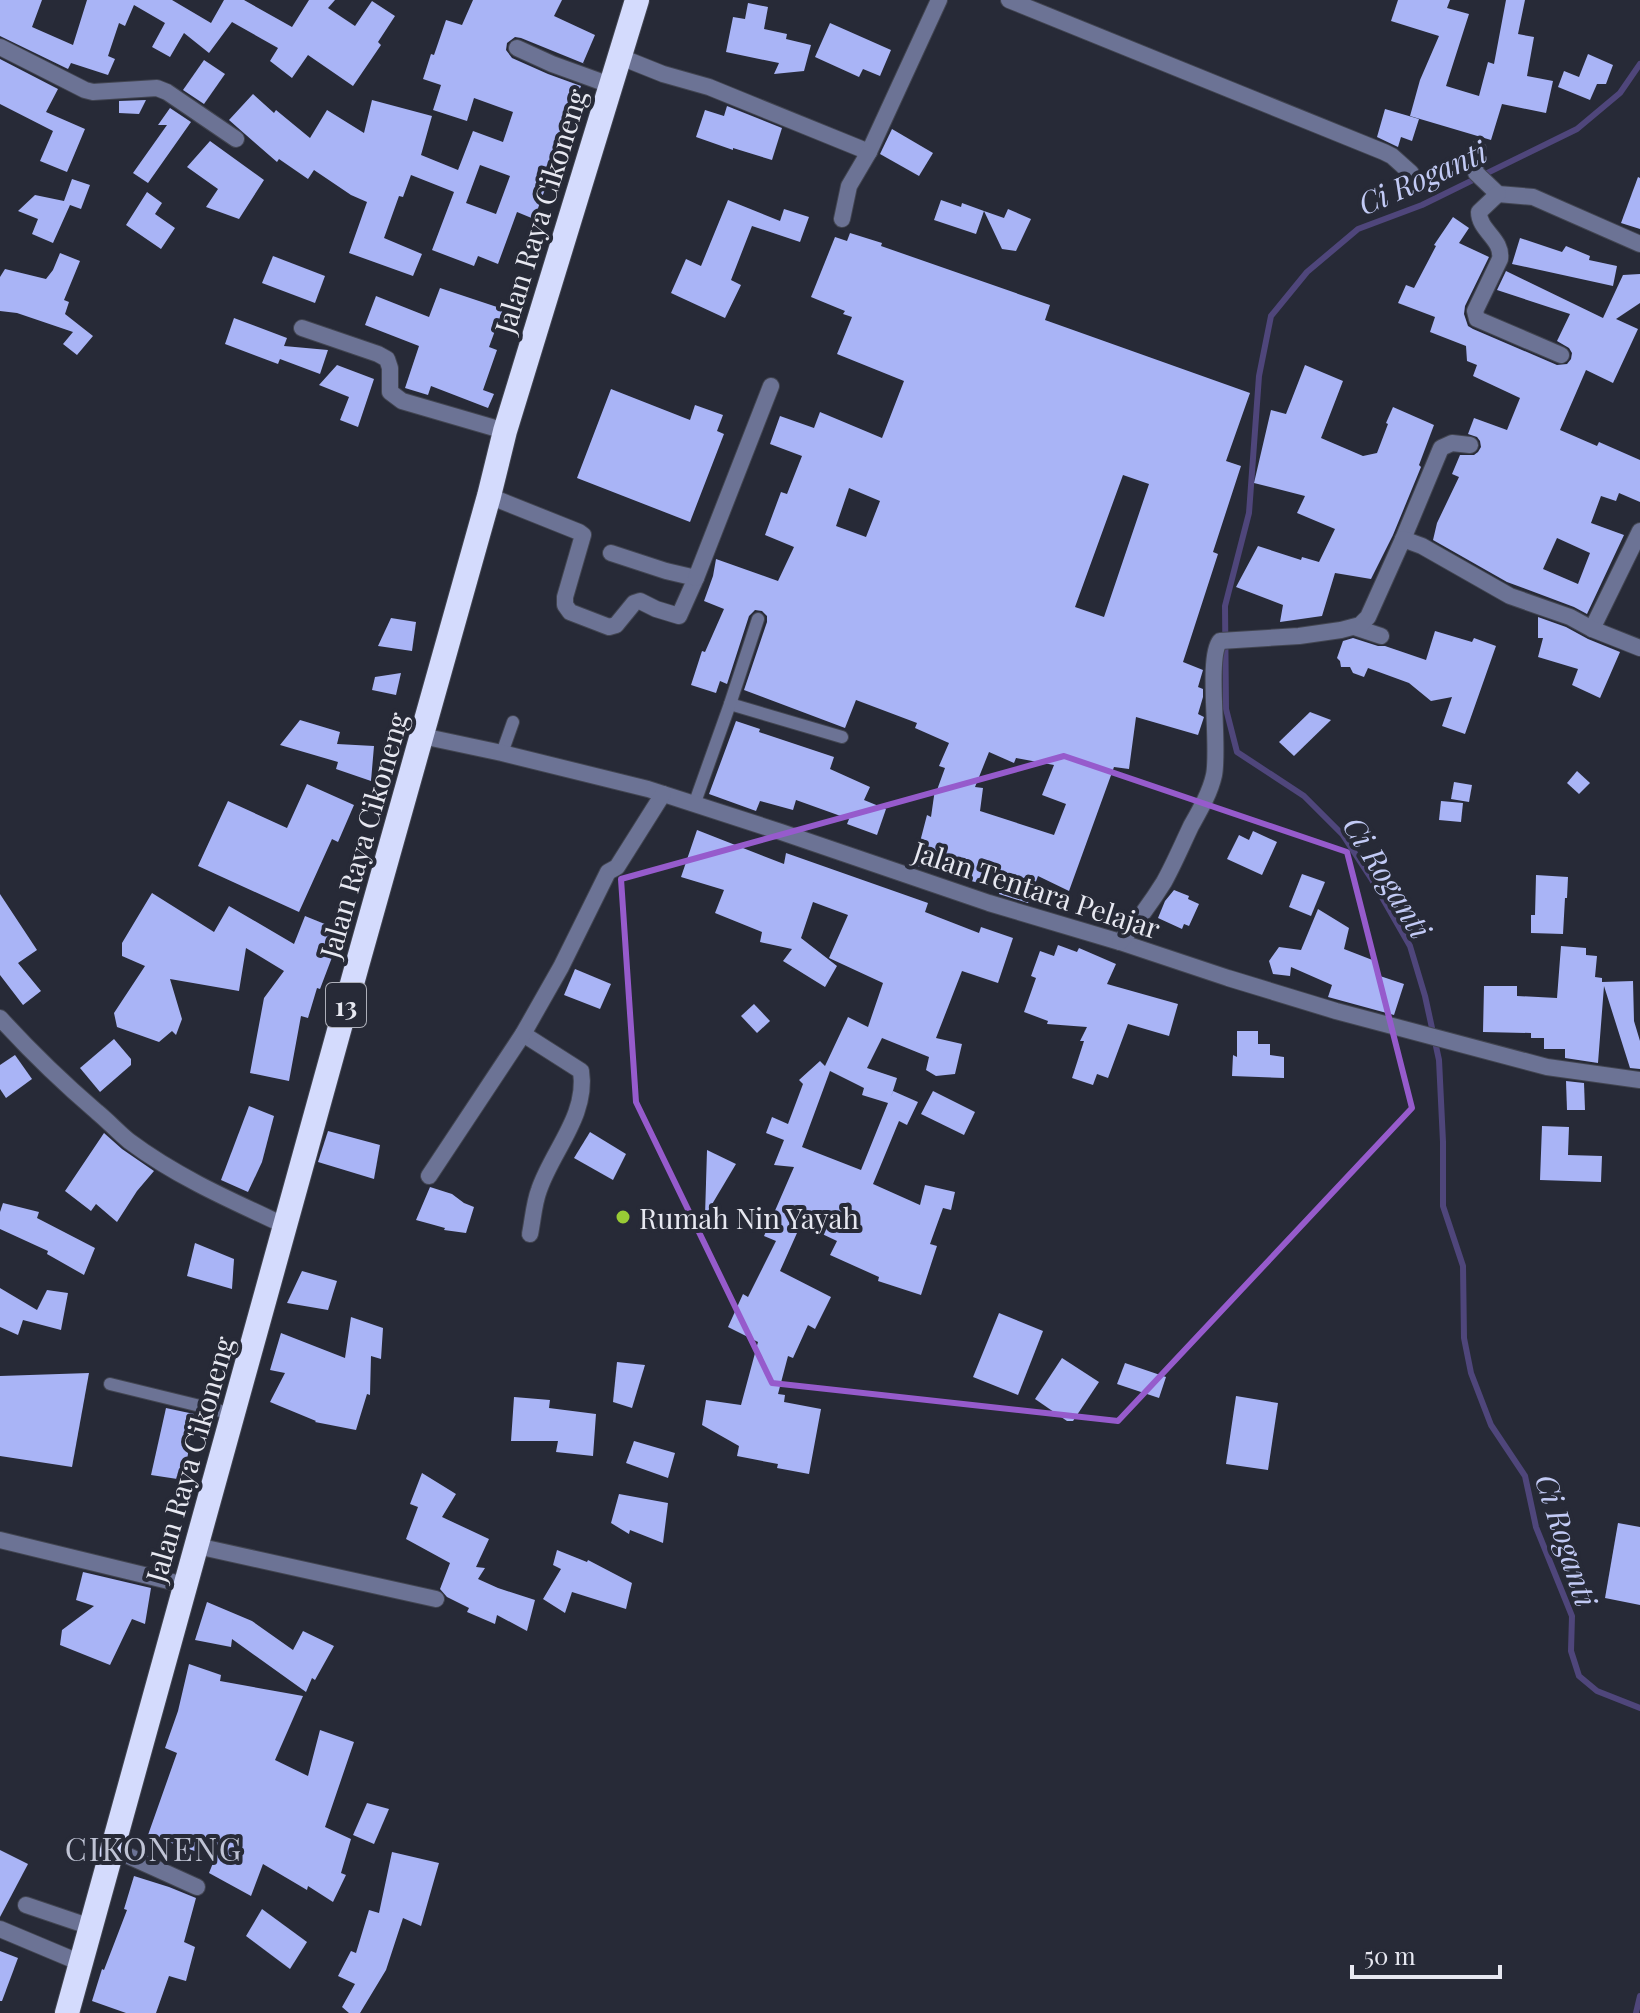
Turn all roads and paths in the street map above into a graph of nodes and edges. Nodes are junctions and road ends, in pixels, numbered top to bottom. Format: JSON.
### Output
{"nodes":[{"id":1,"x":637,"y":0,"type":"edge"},
{"id":2,"x":939,"y":0,"type":"edge"},
{"id":3,"x":1009,"y":0,"type":"edge"},
{"id":4,"x":0,"y":47,"type":"edge"},
{"id":5,"x":517,"y":48,"type":"dead end"},
{"id":6,"x":618,"y":56,"type":"junction"},
{"id":7,"x":610,"y":85,"type":"junction"},
{"id":8,"x":236,"y":139,"type":"dead end"},
{"id":9,"x":1478,"y":149,"type":"dead end"},
{"id":10,"x":869,"y":152,"type":"junction"},
{"id":11,"x":1411,"y":173,"type":"dead end"},
{"id":12,"x":1487,"y":184,"type":"junction"},
{"id":13,"x":842,"y":219,"type":"dead end"},
{"id":14,"x":1640,"y":244,"type":"edge"},
{"id":15,"x":302,"y":328,"type":"dead end"},
{"id":16,"x":1561,"y":355,"type":"dead end"},
{"id":17,"x":771,"y":386,"type":"dead end"},
{"id":18,"x":505,"y":431,"type":"junction"},
{"id":19,"x":1470,"y":445,"type":"dead end"},
{"id":20,"x":489,"y":496,"type":"junction"},
{"id":21,"x":1640,"y":531,"type":"edge"},
{"id":22,"x":1403,"y":539,"type":"junction"},
{"id":23,"x":611,"y":553,"type":"dead end"},
{"id":24,"x":696,"y":578,"type":"junction"},
{"id":25,"x":758,"y":619,"type":"dead end"},
{"id":26,"x":1354,"y":627,"type":"junction"},
{"id":27,"x":1592,"y":629,"type":"junction"},
{"id":28,"x":1381,"y":636,"type":"dead end"},
{"id":29,"x":1640,"y":648,"type":"edge"},
{"id":30,"x":730,"y":704,"type":"junction"},
{"id":31,"x":513,"y":722,"type":"dead end"},
{"id":32,"x":422,"y":736,"type":"junction"},
{"id":33,"x":842,"y":737,"type":"dead end"},
{"id":34,"x":502,"y":753,"type":"junction"},
{"id":35,"x":663,"y":794,"type":"junction"},
{"id":36,"x":694,"y":805,"type":"junction"},
{"id":37,"x":1120,"y":942,"type":"junction"},
{"id":38,"x":0,"y":1018,"type":"edge"},
{"id":39,"x":523,"y":1034,"type":"junction"},
{"id":40,"x":1640,"y":1080,"type":"edge"},
{"id":41,"x":429,"y":1176,"type":"dead end"},
{"id":42,"x":286,"y":1226,"type":"junction"},
{"id":43,"x":530,"y":1234,"type":"dead end"},
{"id":44,"x":110,"y":1384,"type":"dead end"},
{"id":45,"x":233,"y":1414,"type":"junction"},
{"id":46,"x":0,"y":1540,"type":"edge"},
{"id":47,"x":197,"y":1546,"type":"junction"},
{"id":48,"x":185,"y":1585,"type":"junction"},
{"id":49,"x":436,"y":1599,"type":"dead end"},
{"id":50,"x":113,"y":1849,"type":"junction"},
{"id":51,"x":197,"y":1887,"type":"dead end"},
{"id":52,"x":26,"y":1905,"type":"dead end"},
{"id":53,"x":91,"y":1927,"type":"junction"},
{"id":54,"x":0,"y":1929,"type":"edge"},
{"id":55,"x":81,"y":1963,"type":"junction"},
{"id":56,"x":67,"y":2013,"type":"edge"}],
"edges":[{"from":1,"to":6,"type":"highway","name":"Jalan Raya Cikoneng","number":"13"},
{"from":2,"to":10,"type":"street"},
{"from":3,"to":11,"type":"street"},
{"from":4,"to":8,"type":"street"},
{"from":5,"to":7,"type":"street"},
{"from":6,"to":7,"type":"highway","name":"Jalan Raya Cikoneng","number":"13"},
{"from":6,"to":10,"type":"street"},
{"from":7,"to":18,"type":"highway","name":"Jalan Raya Cikoneng","number":"13"},
{"from":9,"to":12,"type":"street"},
{"from":10,"to":13,"type":"street"},
{"from":12,"to":14,"type":"street"},
{"from":12,"to":16,"type":"street"},
{"from":15,"to":18,"type":"street"},
{"from":17,"to":24,"type":"street"},
{"from":18,"to":20,"type":"highway","name":"Jalan Raya Cikoneng","number":"13"},
{"from":19,"to":22,"type":"street"},
{"from":20,"to":24,"type":"street"},
{"from":20,"to":32,"type":"highway","name":"Jalan Raya Cikoneng","number":"13"},
{"from":21,"to":27,"type":"street"},
{"from":22,"to":26,"type":"street"},
{"from":22,"to":27,"type":"street"},
{"from":23,"to":24,"type":"street"},
{"from":25,"to":30,"type":"lane"},
{"from":26,"to":28,"type":"street"},
{"from":26,"to":37,"type":"street"},
{"from":27,"to":29,"type":"street"},
{"from":30,"to":33,"type":"lane"},
{"from":30,"to":36,"type":"lane"},
{"from":31,"to":34,"type":"lane"},
{"from":32,"to":34,"type":"street","name":"Jalan Tentara Pelajar"},
{"from":32,"to":42,"type":"highway","name":"Jalan Raya Cikoneng","number":"13"},
{"from":34,"to":35,"type":"street","name":"Jalan Tentara Pelajar"},
{"from":35,"to":36,"type":"street","name":"Jalan Tentara Pelajar"},
{"from":35,"to":39,"type":"street"},
{"from":36,"to":37,"type":"street","name":"Jalan Tentara Pelajar"},
{"from":37,"to":40,"type":"street","name":"Jalan Tentara Pelajar"},
{"from":38,"to":42,"type":"street"},
{"from":39,"to":41,"type":"street"},
{"from":39,"to":43,"type":"street"},
{"from":42,"to":45,"type":"highway","name":"Jalan Raya Cikoneng","number":"13"},
{"from":44,"to":45,"type":"lane"},
{"from":45,"to":47,"type":"highway","name":"Jalan Raya Cikoneng","number":"13"},
{"from":46,"to":48,"type":"street"},
{"from":47,"to":48,"type":"highway","name":"Jalan Raya Cikoneng","number":"13"},
{"from":47,"to":49,"type":"street"},
{"from":48,"to":50,"type":"highway","name":"Jalan Raya Cikoneng","number":"13"},
{"from":50,"to":51,"type":"street"},
{"from":50,"to":53,"type":"highway","name":"Jalan Raya Cikoneng","number":"13"},
{"from":52,"to":53,"type":"street"},
{"from":53,"to":55,"type":"highway","name":"Jalan Raya Cikoneng","number":"13"},
{"from":54,"to":55,"type":"street"},
{"from":55,"to":56,"type":"highway","name":"Jalan Raya Cikoneng","number":"13"}]}
